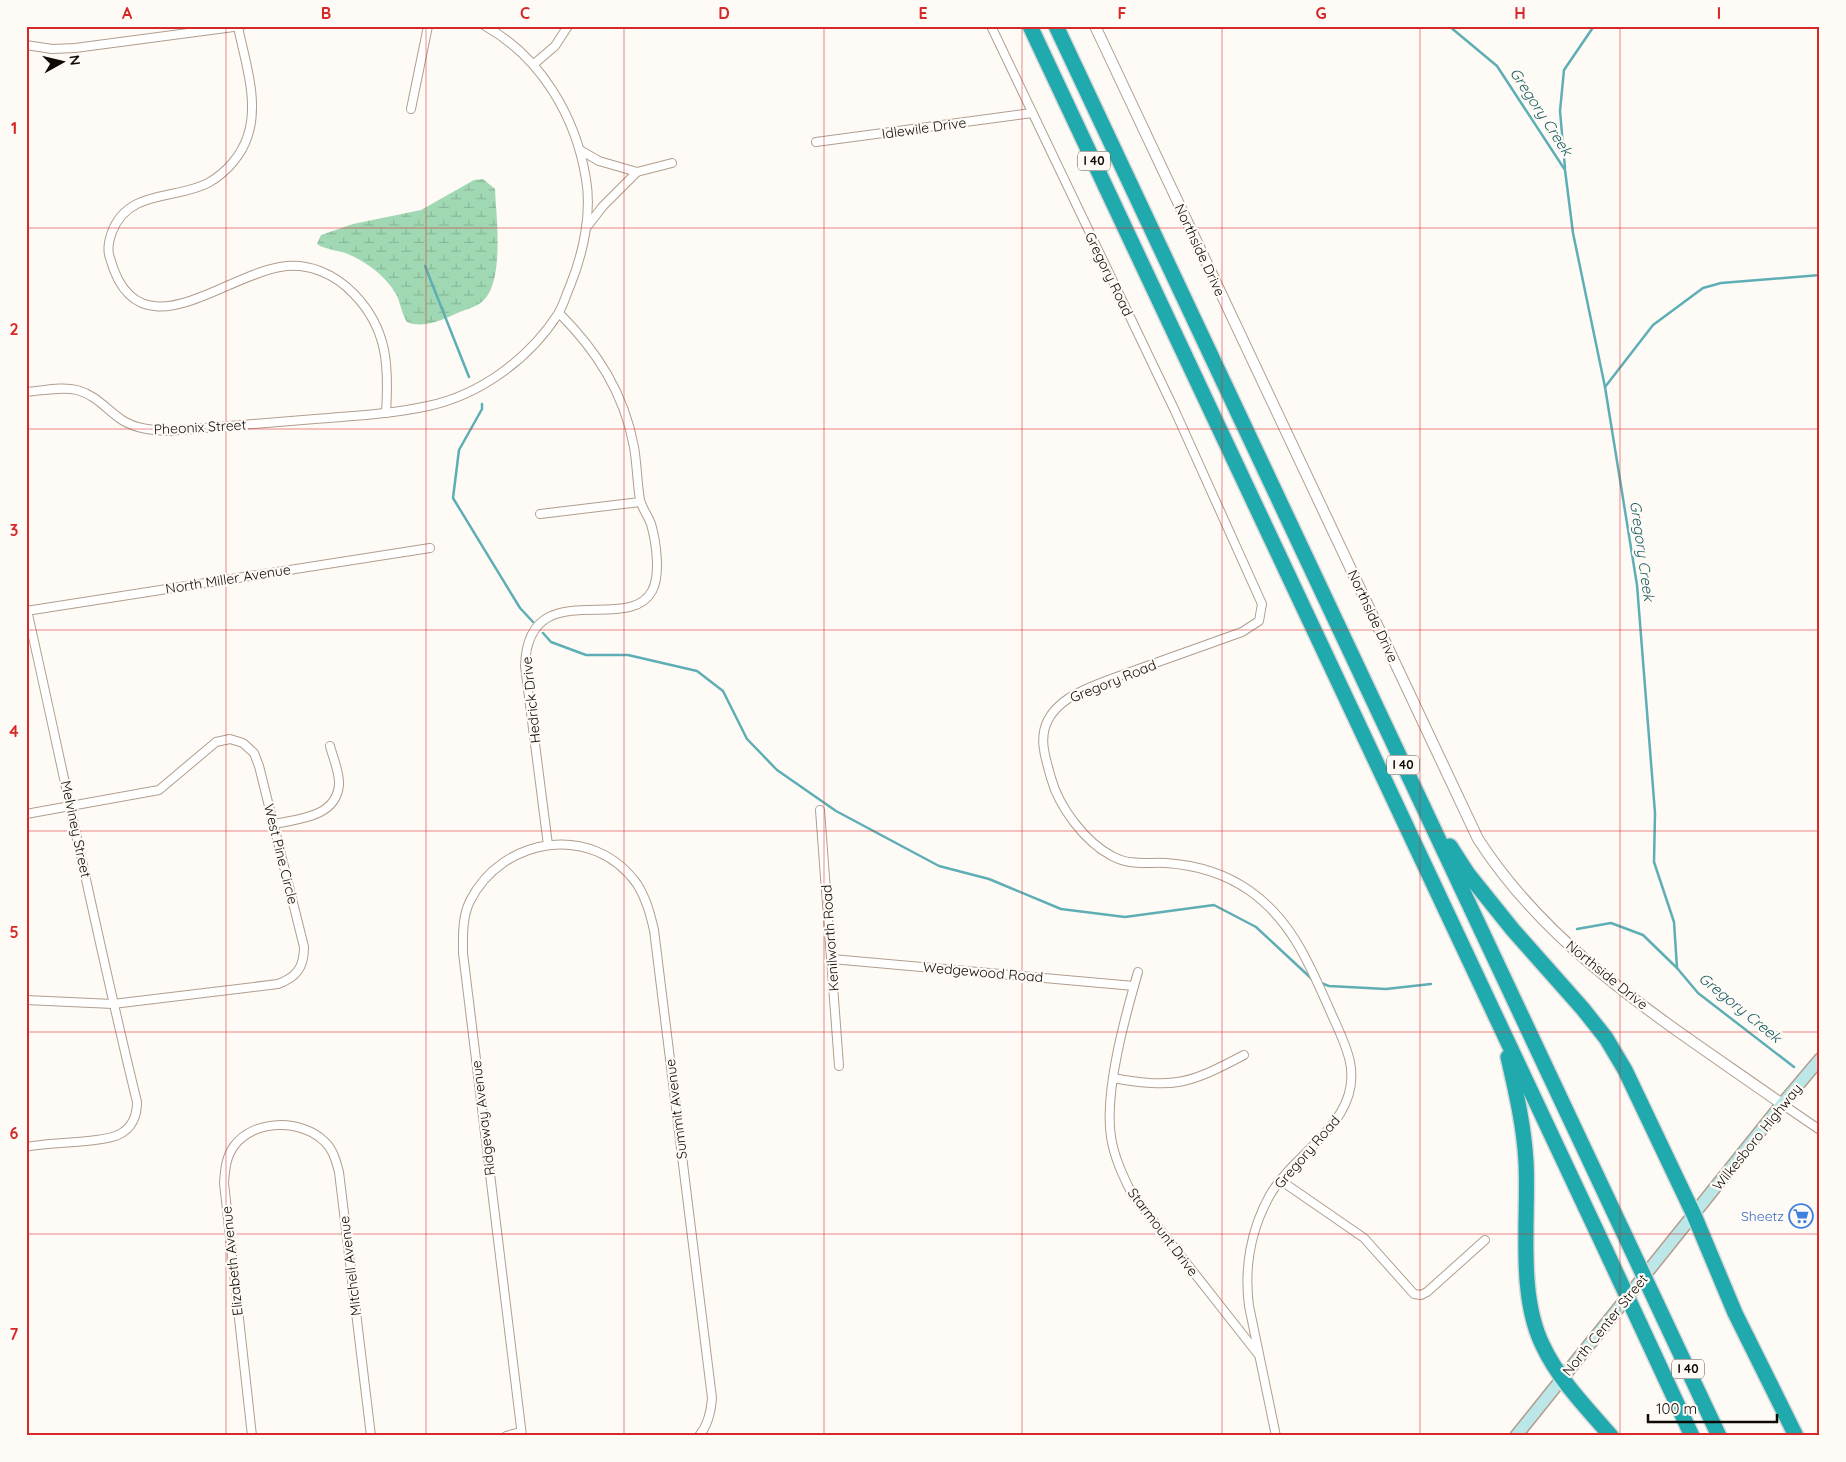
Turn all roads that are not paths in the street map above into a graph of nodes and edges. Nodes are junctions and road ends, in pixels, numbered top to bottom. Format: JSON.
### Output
{"nodes":[{"id":1,"x":428,"y":26,"type":"edge"},
{"id":2,"x":485,"y":26,"type":"edge"},
{"id":3,"x":568,"y":26,"type":"edge"},
{"id":4,"x":991,"y":26,"type":"edge"},
{"id":5,"x":1030,"y":26,"type":"edge"},
{"id":6,"x":1056,"y":26,"type":"edge"},
{"id":7,"x":1095,"y":26,"type":"edge"},
{"id":8,"x":240,"y":27,"type":"edge"},
{"id":9,"x":26,"y":45,"type":"edge"},
{"id":10,"x":534,"y":64,"type":"junction"},
{"id":11,"x":412,"y":108,"type":"dead end"},
{"id":12,"x":1032,"y":113,"type":"junction"},
{"id":13,"x":816,"y":142,"type":"dead end"},
{"id":14,"x":580,"y":150,"type":"junction"},
{"id":15,"x":672,"y":163,"type":"dead end"},
{"id":16,"x":637,"y":172,"type":"junction"},
{"id":17,"x":586,"y":228,"type":"junction"},
{"id":18,"x":559,"y":313,"type":"junction"},
{"id":19,"x":26,"y":392,"type":"edge"},
{"id":20,"x":386,"y":413,"type":"junction"},
{"id":21,"x":640,"y":502,"type":"junction"},
{"id":22,"x":540,"y":514,"type":"dead end"},
{"id":23,"x":430,"y":548,"type":"dead end"},
{"id":24,"x":27,"y":610,"type":"edge"},
{"id":25,"x":330,"y":746,"type":"dead end"},
{"id":26,"x":1396,"y":750,"type":"junction"},
{"id":27,"x":72,"y":806,"type":"junction"},
{"id":28,"x":820,"y":810,"type":"dead end"},
{"id":29,"x":26,"y":814,"type":"edge"},
{"id":30,"x":274,"y":824,"type":"junction"},
{"id":31,"x":548,"y":845,"type":"junction"},
{"id":32,"x":832,"y":959,"type":"junction"},
{"id":33,"x":1138,"y":972,"type":"dead end"},
{"id":34,"x":1134,"y":986,"type":"junction"},
{"id":35,"x":26,"y":1000,"type":"edge"},
{"id":36,"x":113,"y":1004,"type":"junction"},
{"id":37,"x":1490,"y":1004,"type":"junction"},
{"id":38,"x":1244,"y":1055,"type":"dead end"},
{"id":39,"x":1820,"y":1059,"type":"edge"},
{"id":40,"x":839,"y":1066,"type":"dead end"},
{"id":41,"x":1113,"y":1078,"type":"junction"},
{"id":42,"x":1782,"y":1104,"type":"junction"},
{"id":43,"x":286,"y":1126,"type":"joint"},
{"id":44,"x":1820,"y":1130,"type":"edge"},
{"id":45,"x":26,"y":1147,"type":"edge"},
{"id":46,"x":1280,"y":1180,"type":"junction"},
{"id":47,"x":1694,"y":1215,"type":"junction"},
{"id":48,"x":1485,"y":1240,"type":"dead end"},
{"id":49,"x":1260,"y":1356,"type":"junction"},
{"id":50,"x":1562,"y":1379,"type":"junction"},
{"id":51,"x":521,"y":1434,"type":"edge"},
{"id":52,"x":252,"y":1436,"type":"edge"},
{"id":53,"x":371,"y":1436,"type":"edge"},
{"id":54,"x":506,"y":1436,"type":"edge"},
{"id":55,"x":699,"y":1436,"type":"edge"},
{"id":56,"x":1276,"y":1436,"type":"edge"},
{"id":57,"x":1516,"y":1436,"type":"edge"},
{"id":58,"x":1611,"y":1436,"type":"edge"},
{"id":59,"x":1692,"y":1436,"type":"edge"},
{"id":60,"x":1719,"y":1436,"type":"edge"},
{"id":61,"x":1796,"y":1436,"type":"edge"}],
"edges":[{"from":1,"to":11,"type":"street"},
{"from":2,"to":10,"type":"street"},
{"from":3,"to":10,"type":"street"},
{"from":4,"to":12,"type":"street","name":"Gregory Road"},
{"from":5,"to":37,"type":"highway","number":"I 40"},
{"from":6,"to":26,"type":"highway","number":"I 40"},
{"from":7,"to":42,"type":"street","name":"Northside Drive"},
{"from":8,"to":9,"type":"street"},
{"from":8,"to":20,"type":"street"},
{"from":10,"to":14,"type":"street"},
{"from":12,"to":13,"type":"street","name":"Idlewile Drive"},
{"from":12,"to":46,"type":"street","name":"Gregory Road"},
{"from":14,"to":16,"type":"street"},
{"from":14,"to":17,"type":"street"},
{"from":15,"to":16,"type":"street"},
{"from":16,"to":17,"type":"street"},
{"from":17,"to":18,"type":"street","name":"Pheonix Street"},
{"from":18,"to":20,"type":"street","name":"Pheonix Street"},
{"from":18,"to":21,"type":"street","name":"Hedrick Drive"},
{"from":19,"to":20,"type":"street","name":"Pheonix Street"},
{"from":21,"to":22,"type":"street"},
{"from":21,"to":31,"type":"street","name":"Hedrick Drive"},
{"from":23,"to":24,"type":"street","name":"North Miller Avenue"},
{"from":24,"to":27,"type":"street","name":"Melviney Street"},
{"from":25,"to":30,"type":"street"},
{"from":26,"to":47,"type":"highway"},
{"from":26,"to":60,"type":"highway","number":"I 40","bridge":true},
{"from":27,"to":29,"type":"street","name":"West Pine Circle"},
{"from":27,"to":30,"type":"street","name":"West Pine Circle"},
{"from":27,"to":36,"type":"street","name":"Melviney Street"},
{"from":28,"to":32,"type":"street","name":"Kenilworth Road"},
{"from":30,"to":36,"type":"street","name":"West Pine Circle"},
{"from":31,"to":51,"type":"street","name":"Ridgeway Avenue"},
{"from":31,"to":55,"type":"street","name":"Summit Avenue"},
{"from":32,"to":34,"type":"street","name":"Wedgewood Road"},
{"from":32,"to":40,"type":"street","name":"Kenilworth Road"},
{"from":33,"to":34,"type":"street","name":"Starmount Drive"},
{"from":34,"to":41,"type":"street","name":"Starmount Drive"},
{"from":35,"to":36,"type":"street","name":"West Pine Circle"},
{"from":36,"to":45,"type":"street","name":"Melviney Street"},
{"from":37,"to":50,"type":"highway"},
{"from":37,"to":59,"type":"highway","number":"I 40","bridge":true},
{"from":38,"to":41,"type":"street"},
{"from":39,"to":42,"type":"main road","name":"Wilkesboro Highway"},
{"from":41,"to":49,"type":"street","name":"Starmount Drive"},
{"from":42,"to":44,"type":"street"},
{"from":42,"to":47,"type":"main road","name":"Wilkesboro Highway"},
{"from":43,"to":52,"type":"street","name":"Elizabeth Avenue"},
{"from":43,"to":53,"type":"street","name":"Mitchell Avenue"},
{"from":46,"to":48,"type":"street"},
{"from":46,"to":49,"type":"street","name":"Gregory Road"},
{"from":47,"to":50,"type":"main road","name":"North Center Street"},
{"from":47,"to":61,"type":"highway"},
{"from":49,"to":56,"type":"street","name":"Gregory Road"},
{"from":50,"to":57,"type":"main road","name":"North Center Street"},
{"from":50,"to":58,"type":"highway"},
{"from":51,"to":54,"type":"street"}]}
